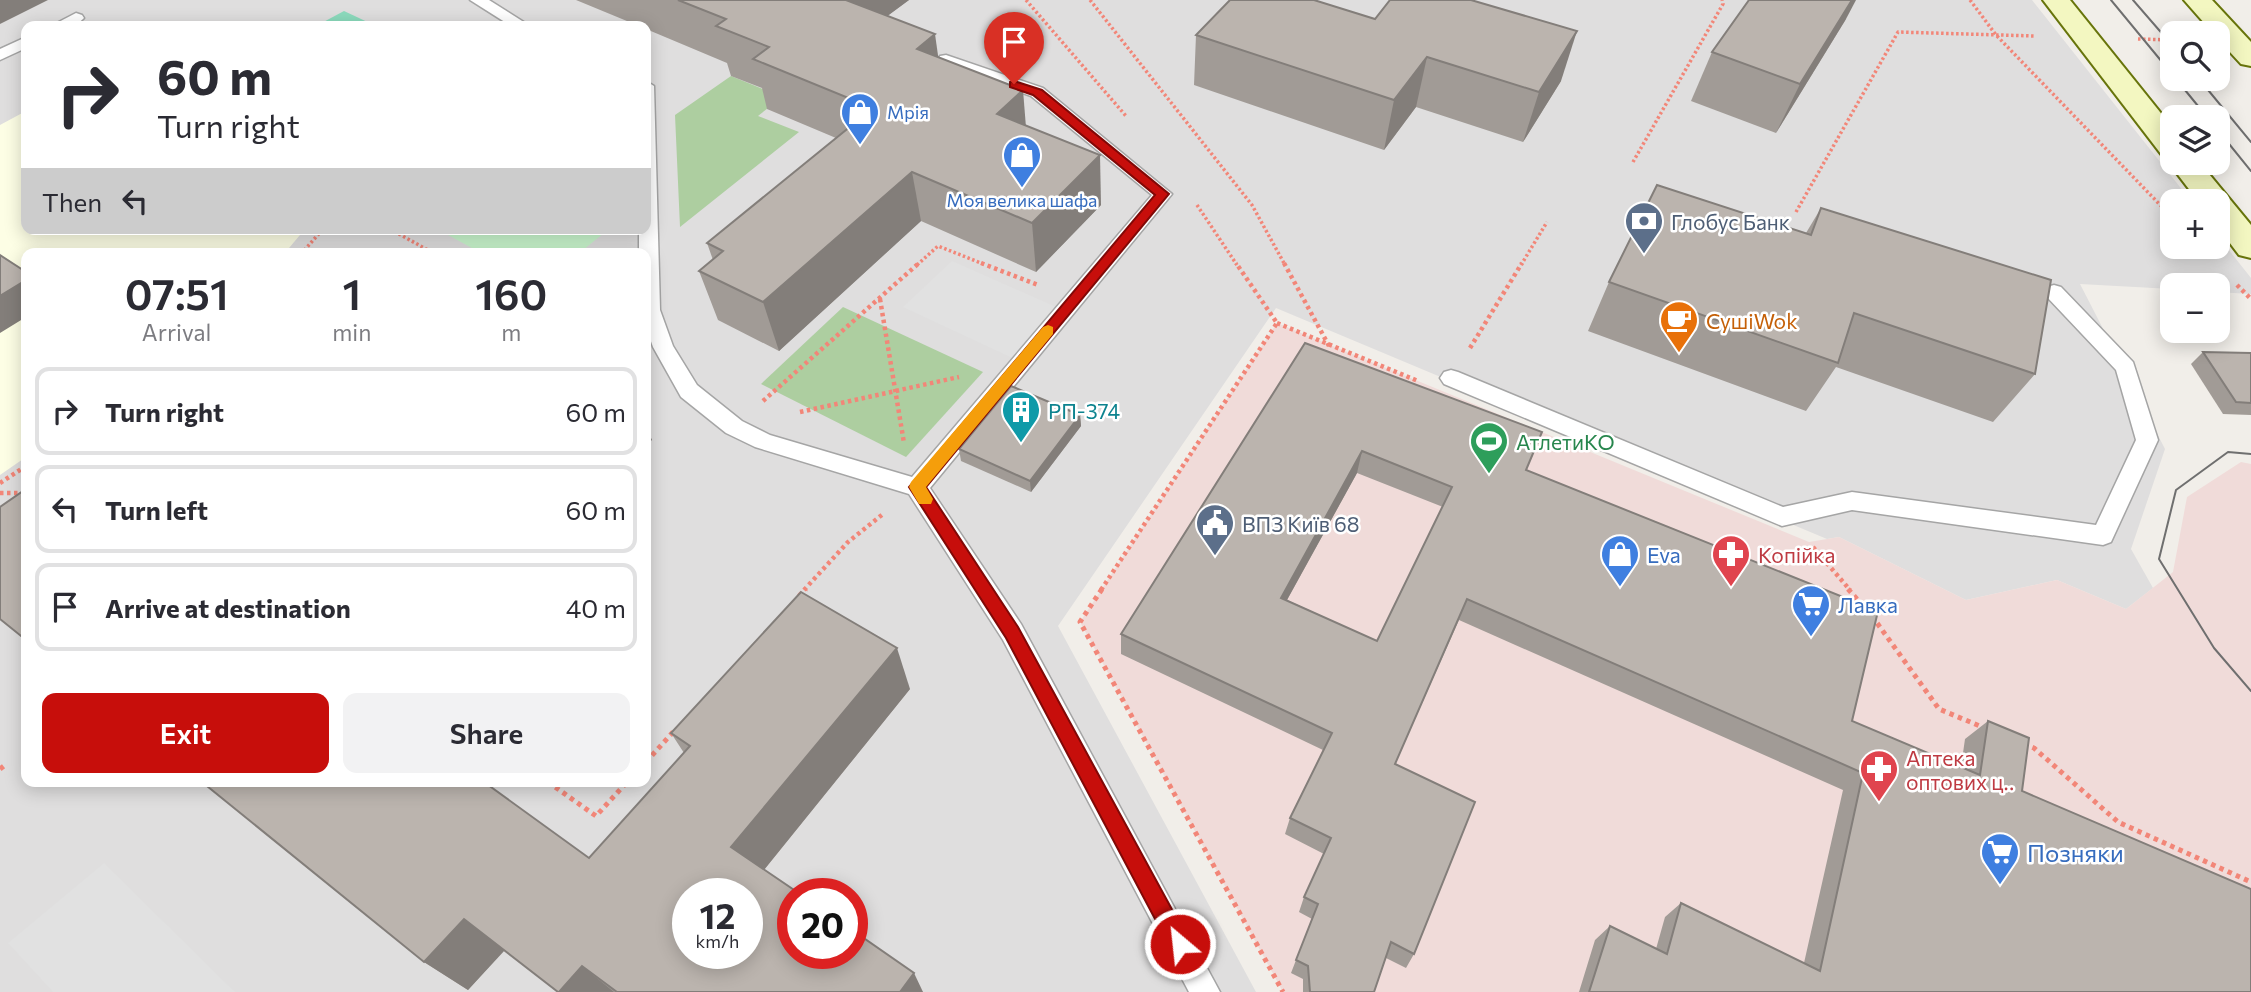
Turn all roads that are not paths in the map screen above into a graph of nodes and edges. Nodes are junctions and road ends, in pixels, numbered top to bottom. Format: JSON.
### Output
{"nodes":[{"id":1,"x":478,"y":0,"type":"edge"},
{"id":2,"x":2056,"y":0,"type":"edge"},
{"id":3,"x":2197,"y":0,"type":"edge"},
{"id":4,"x":76,"y":18,"type":"dead end"},
{"id":5,"x":70,"y":21,"type":"edge"},
{"id":6,"x":514,"y":21,"type":"edge"},
{"id":7,"x":21,"y":44,"type":"edge"},
{"id":8,"x":0,"y":55,"type":"edge"},
{"id":9,"x":2251,"y":58,"type":"edge"},
{"id":10,"x":946,"y":60,"type":"edge"},
{"id":11,"x":2160,"y":132,"type":"edge"},
{"id":12,"x":2194,"y":175,"type":"edge"},
{"id":13,"x":2205,"y":189,"type":"edge"},
{"id":14,"x":2230,"y":221,"type":"edge"},
{"id":15,"x":2251,"y":247,"type":"edge"},
{"id":16,"x":2054,"y":292,"type":"dead end"},
{"id":17,"x":651,"y":313,"type":"edge"},
{"id":18,"x":1451,"y":378,"type":"road end"},
{"id":19,"x":917,"y":487,"type":"junction"},
{"id":20,"x":1205,"y":992,"type":"edge"}],
"edges":[{"from":1,"to":6,"type":"lane"},
{"from":2,"to":11,"type":"main road"},
{"from":3,"to":9,"type":"main road"},
{"from":4,"to":5,"type":"lane"},
{"from":7,"to":8,"type":"lane"},
{"from":10,"to":19,"type":"lane"},
{"from":12,"to":13,"type":"main road"},
{"from":14,"to":15,"type":"main road"},
{"from":16,"to":18,"type":"lane"},
{"from":17,"to":19,"type":"lane"},
{"from":19,"to":20,"type":"lane"}]}
